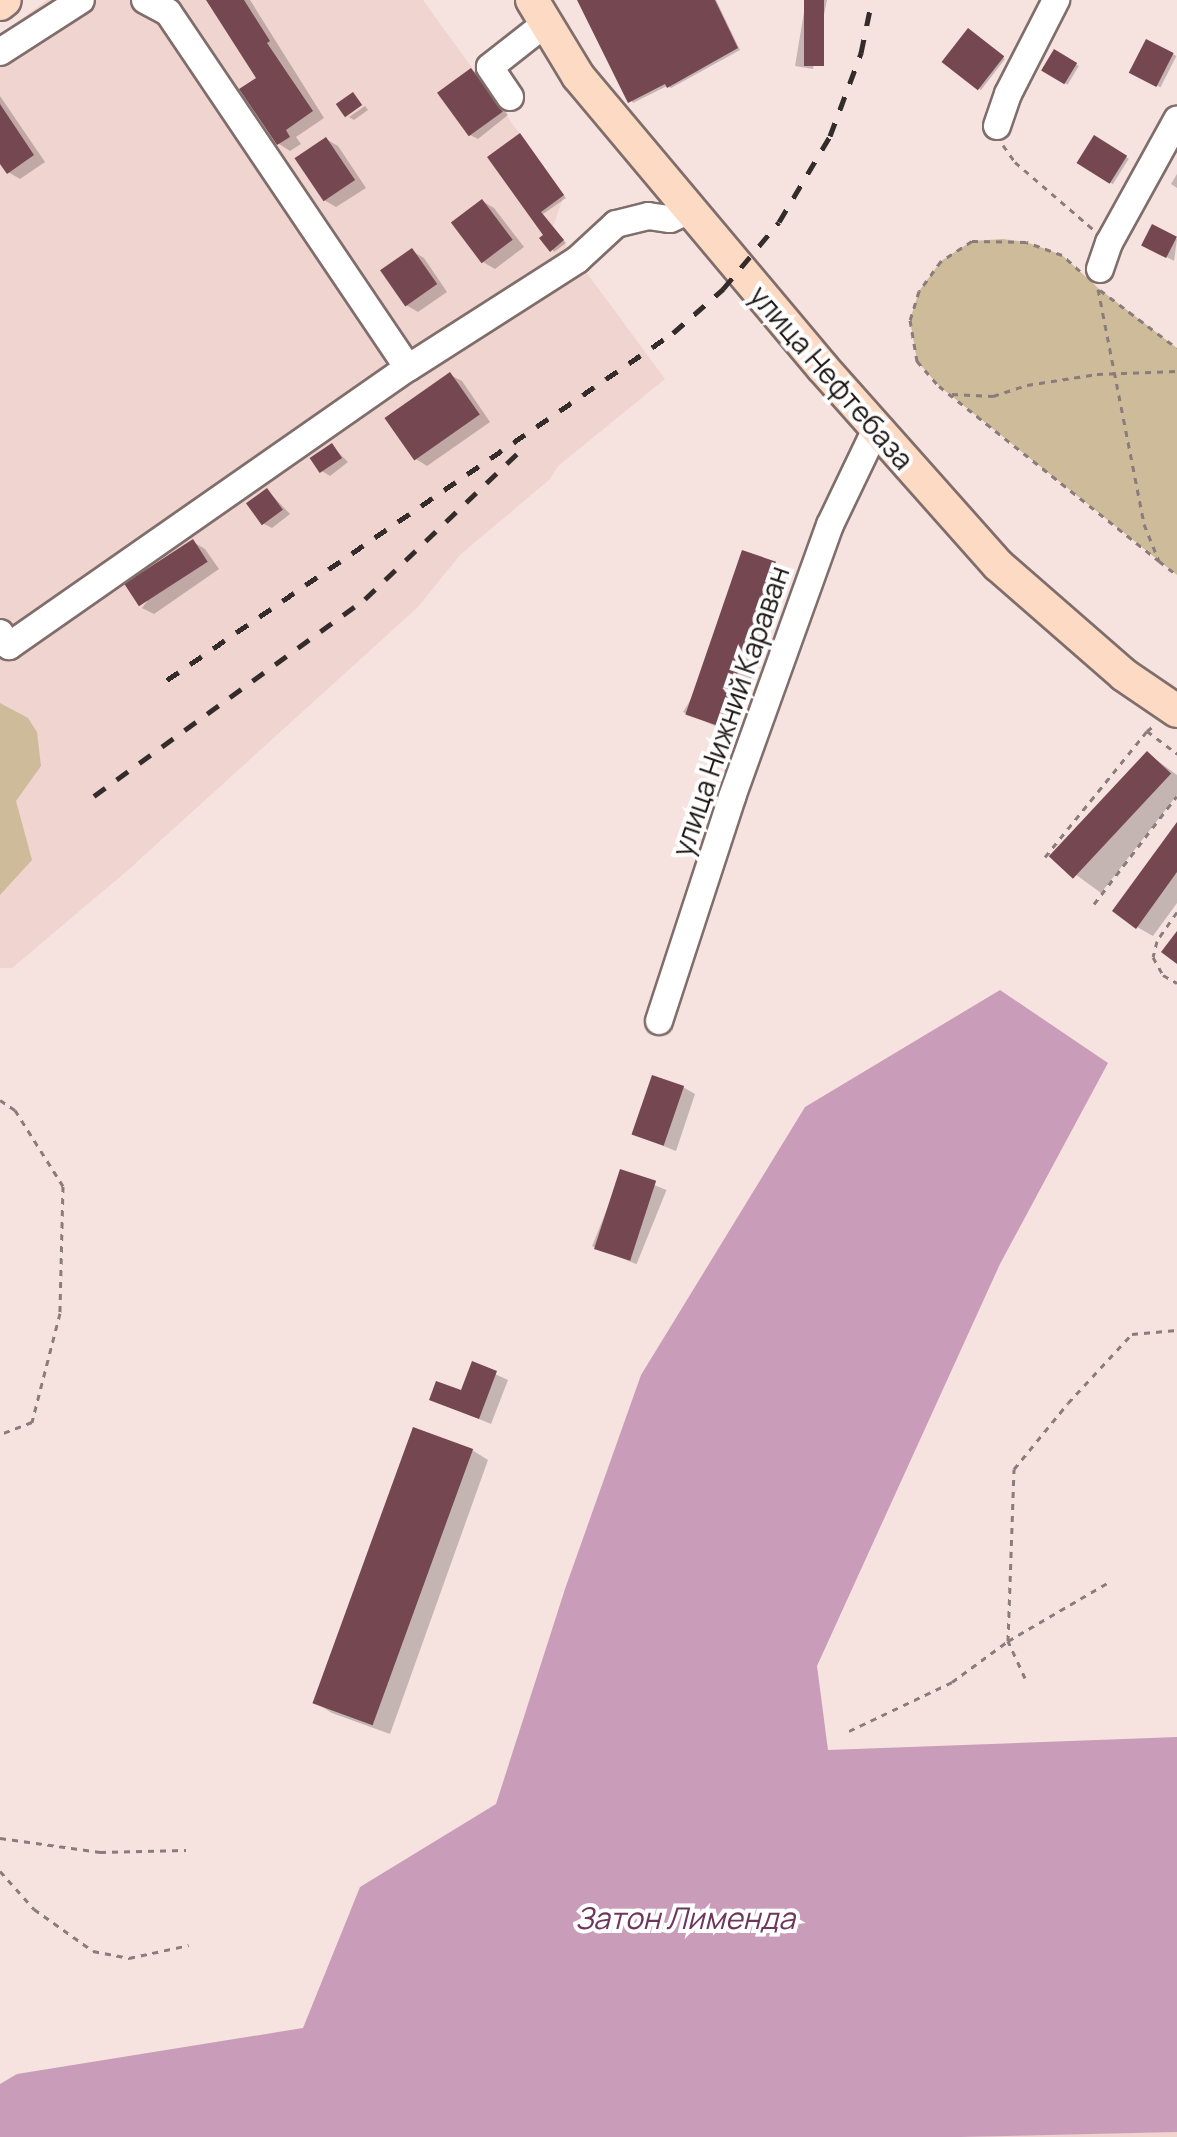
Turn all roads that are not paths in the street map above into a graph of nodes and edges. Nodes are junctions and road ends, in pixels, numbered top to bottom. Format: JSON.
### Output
{"nodes":[{"id":1,"x":5,"y":0,"type":"edge"},
{"id":2,"x":81,"y":0,"type":"edge"},
{"id":3,"x":145,"y":0,"type":"edge"},
{"id":4,"x":1056,"y":0,"type":"edge"},
{"id":5,"x":0,"y":4,"type":"edge"},
{"id":6,"x":539,"y":12,"type":"edge"},
{"id":7,"x":0,"y":52,"type":"edge"},
{"id":8,"x":510,"y":97,"type":"dead end"},
{"id":9,"x":1177,"y":120,"type":"edge"},
{"id":10,"x":997,"y":126,"type":"road end"},
{"id":11,"x":692,"y":209,"type":"junction"},
{"id":12,"x":1099,"y":279,"type":"road end"},
{"id":13,"x":408,"y":368,"type":"junction"},
{"id":14,"x":876,"y":429,"type":"junction"},
{"id":15,"x":0,"y":633,"type":"edge"},
{"id":16,"x":1176,"y":711,"type":"edge"},
{"id":17,"x":659,"y":1021,"type":"dead end"}],
"edges":[{"from":1,"to":5,"type":"main road"},
{"from":2,"to":7,"type":"street"},
{"from":3,"to":13,"type":"street"},
{"from":4,"to":10,"type":"street"},
{"from":6,"to":8,"type":"street"},
{"from":6,"to":11,"type":"main road","name":"улица Нефтебаза"},
{"from":9,"to":12,"type":"street"},
{"from":11,"to":13,"type":"street"},
{"from":11,"to":14,"type":"main road","name":"улица Нефтебаза"},
{"from":13,"to":15,"type":"street"},
{"from":14,"to":16,"type":"main road","name":"улица Нефтебаза"},
{"from":14,"to":17,"type":"street","name":"улица Нижний Караван"}]}
